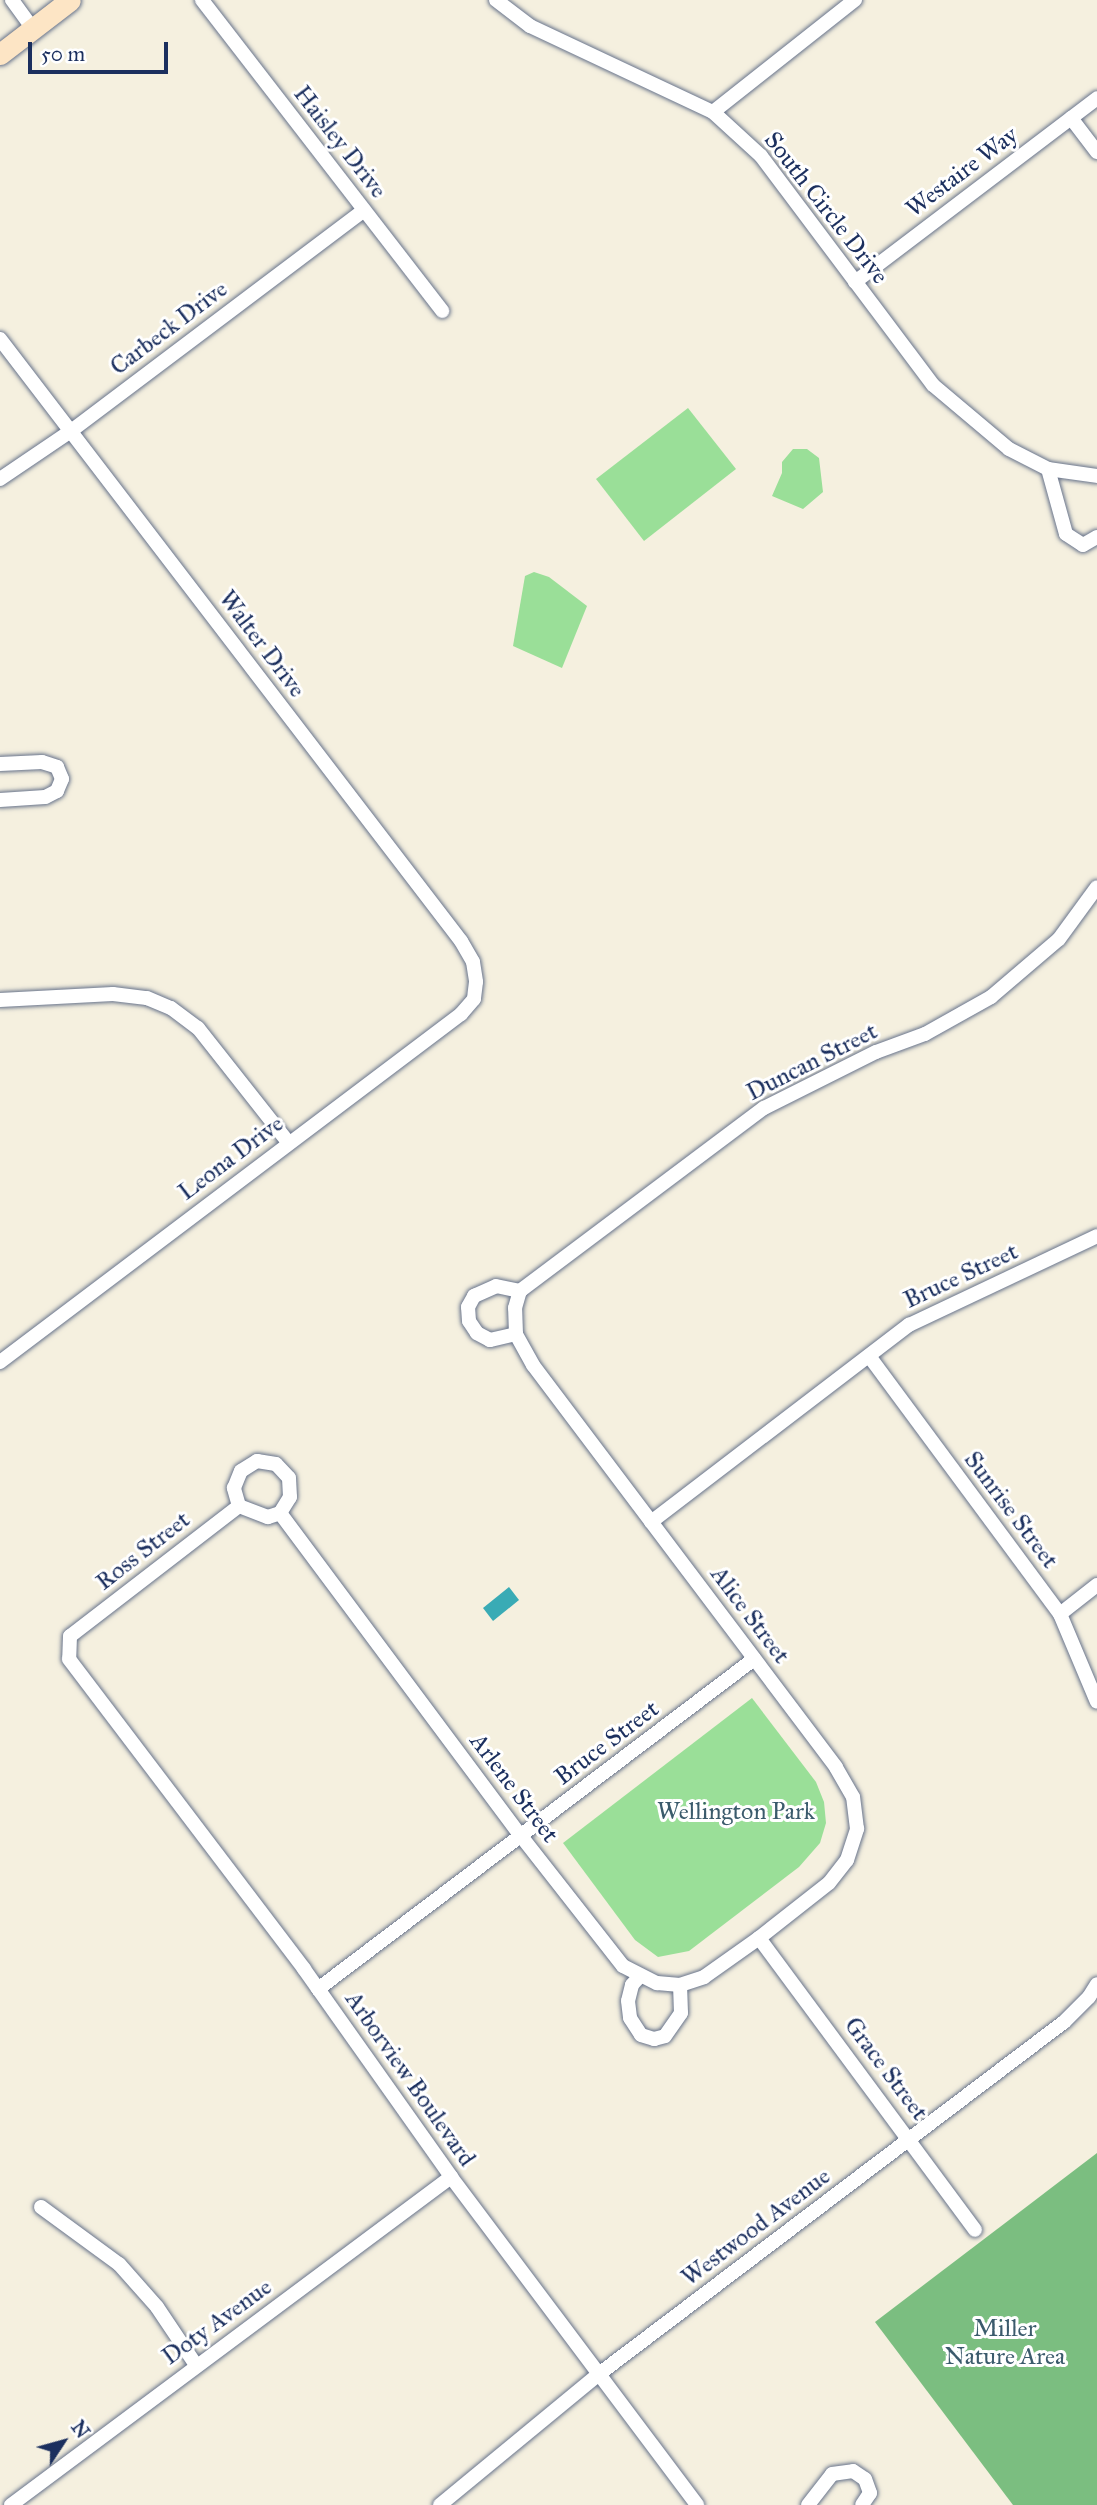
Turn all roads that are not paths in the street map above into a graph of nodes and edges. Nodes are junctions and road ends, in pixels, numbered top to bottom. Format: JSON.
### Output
{"nodes":[{"id":1,"x":12,"y":0,"type":"edge"},
{"id":2,"x":70,"y":0,"type":"edge"},
{"id":3,"x":202,"y":0,"type":"edge"},
{"id":4,"x":496,"y":0,"type":"edge"},
{"id":5,"x":855,"y":0,"type":"edge"},
{"id":6,"x":33,"y":28,"type":"junction"},
{"id":7,"x":0,"y":54,"type":"edge"},
{"id":8,"x":1097,"y":98,"type":"edge"},
{"id":9,"x":713,"y":112,"type":"junction"},
{"id":10,"x":1071,"y":118,"type":"junction"},
{"id":11,"x":1097,"y":152,"type":"edge"},
{"id":12,"x":363,"y":210,"type":"junction"},
{"id":13,"x":855,"y":282,"type":"junction"},
{"id":14,"x":442,"y":311,"type":"dead end"},
{"id":15,"x":0,"y":340,"type":"edge"},
{"id":16,"x":71,"y":431,"type":"junction"},
{"id":17,"x":1048,"y":469,"type":"junction"},
{"id":18,"x":1097,"y":476,"type":"edge"},
{"id":19,"x":0,"y":479,"type":"edge"},
{"id":20,"x":1097,"y":537,"type":"edge"},
{"id":21,"x":0,"y":764,"type":"edge"},
{"id":22,"x":0,"y":800,"type":"edge"},
{"id":23,"x":1097,"y":887,"type":"edge"},
{"id":24,"x":476,"y":982,"type":"joint"},
{"id":25,"x":0,"y":1000,"type":"edge"},
{"id":26,"x":288,"y":1142,"type":"junction"},
{"id":27,"x":1097,"y":1236,"type":"edge"},
{"id":28,"x":520,"y":1291,"type":"junction"},
{"id":29,"x":516,"y":1334,"type":"junction"},
{"id":30,"x":869,"y":1356,"type":"junction"},
{"id":31,"x":0,"y":1363,"type":"edge"},
{"id":32,"x":239,"y":1506,"type":"junction"},
{"id":33,"x":280,"y":1513,"type":"junction"},
{"id":34,"x":652,"y":1522,"type":"junction"},
{"id":35,"x":1097,"y":1585,"type":"edge"},
{"id":36,"x":1060,"y":1614,"type":"junction"},
{"id":37,"x":754,"y":1659,"type":"junction"},
{"id":38,"x":85,"y":1681,"type":"joint"},
{"id":39,"x":1097,"y":1702,"type":"edge"},
{"id":40,"x":521,"y":1836,"type":"junction"},
{"id":41,"x":759,"y":1938,"type":"junction"},
{"id":42,"x":640,"y":1976,"type":"junction"},
{"id":43,"x":1097,"y":1984,"type":"edge"},
{"id":44,"x":680,"y":1985,"type":"junction"},
{"id":45,"x":318,"y":1989,"type":"junction"},
{"id":46,"x":910,"y":2139,"type":"junction"},
{"id":47,"x":451,"y":2177,"type":"junction"},
{"id":48,"x":41,"y":2207,"type":"dead end"},
{"id":49,"x":975,"y":2230,"type":"dead end"},
{"id":50,"x":196,"y":2365,"type":"junction"},
{"id":51,"x":599,"y":2374,"type":"junction"},
{"id":52,"x":11,"y":2505,"type":"edge"},
{"id":53,"x":440,"y":2505,"type":"edge"},
{"id":54,"x":697,"y":2505,"type":"edge"},
{"id":55,"x":808,"y":2505,"type":"edge"},
{"id":56,"x":862,"y":2505,"type":"edge"}],
"edges":[{"from":1,"to":6,"type":"street"},
{"from":2,"to":6,"type":"main road"},
{"from":3,"to":12,"type":"street","name":"Haisley Drive"},
{"from":4,"to":9,"type":"street","name":"South Circle Drive"},
{"from":5,"to":9,"type":"street"},
{"from":6,"to":7,"type":"main road"},
{"from":8,"to":10,"type":"street","name":"Westaire Way"},
{"from":9,"to":13,"type":"street","name":"South Circle Drive"},
{"from":10,"to":11,"type":"street"},
{"from":10,"to":13,"type":"street","name":"Westaire Way"},
{"from":12,"to":14,"type":"street","name":"Haisley Drive"},
{"from":12,"to":16,"type":"street","name":"Carbeck Drive"},
{"from":13,"to":17,"type":"street","name":"South Circle Drive"},
{"from":15,"to":16,"type":"street","name":"Walter Drive"},
{"from":16,"to":19,"type":"street","name":"Carbeck Drive"},
{"from":16,"to":24,"type":"street","name":"Walter Drive"},
{"from":17,"to":18,"type":"street","name":"South Circle Drive"},
{"from":17,"to":20,"type":"street"},
{"from":21,"to":22,"type":"street"},
{"from":23,"to":28,"type":"street","name":"Duncan Street"},
{"from":24,"to":26,"type":"street","name":"Leona Drive"},
{"from":25,"to":26,"type":"street"},
{"from":26,"to":31,"type":"street","name":"Leona Drive"},
{"from":27,"to":30,"type":"street","name":"Bruce Street"},
{"from":28,"to":29,"type":"street","name":"Alice Street"},
{"from":28,"to":29,"type":"street"},
{"from":29,"to":34,"type":"street","name":"Alice Street"},
{"from":30,"to":34,"type":"street","name":"Bruce Street"},
{"from":30,"to":36,"type":"street","name":"Sunrise Street"},
{"from":32,"to":33,"type":"street"},
{"from":32,"to":33,"type":"street"},
{"from":32,"to":38,"type":"street","name":"Ross Street"},
{"from":33,"to":40,"type":"street","name":"Arlene Street"},
{"from":34,"to":37,"type":"street","name":"Alice Street"},
{"from":35,"to":36,"type":"street"},
{"from":36,"to":39,"type":"street","name":"Sunrise Street"},
{"from":37,"to":40,"type":"street","name":"Bruce Street"},
{"from":37,"to":41,"type":"street","name":"Alice Street"},
{"from":38,"to":45,"type":"street","name":"Arborview Boulevard"},
{"from":40,"to":42,"type":"street","name":"Arlene Street"},
{"from":40,"to":45,"type":"street","name":"Bruce Street"},
{"from":41,"to":44,"type":"street"},
{"from":41,"to":46,"type":"street","name":"Grace Street"},
{"from":42,"to":44,"type":"street","name":"Arlene Street"},
{"from":42,"to":44,"type":"street"},
{"from":43,"to":46,"type":"street","name":"Westwood Avenue"},
{"from":45,"to":47,"type":"street","name":"Arborview Boulevard"},
{"from":46,"to":49,"type":"street","name":"Grace Street"},
{"from":46,"to":51,"type":"street","name":"Westwood Avenue"},
{"from":47,"to":50,"type":"street","name":"Doty Avenue"},
{"from":47,"to":51,"type":"street","name":"Arborview Boulevard"},
{"from":48,"to":50,"type":"street"},
{"from":50,"to":52,"type":"street","name":"Doty Avenue"},
{"from":51,"to":53,"type":"street","name":"Westwood Avenue"},
{"from":51,"to":54,"type":"street","name":"Arborview Boulevard"},
{"from":55,"to":56,"type":"street"}]}
